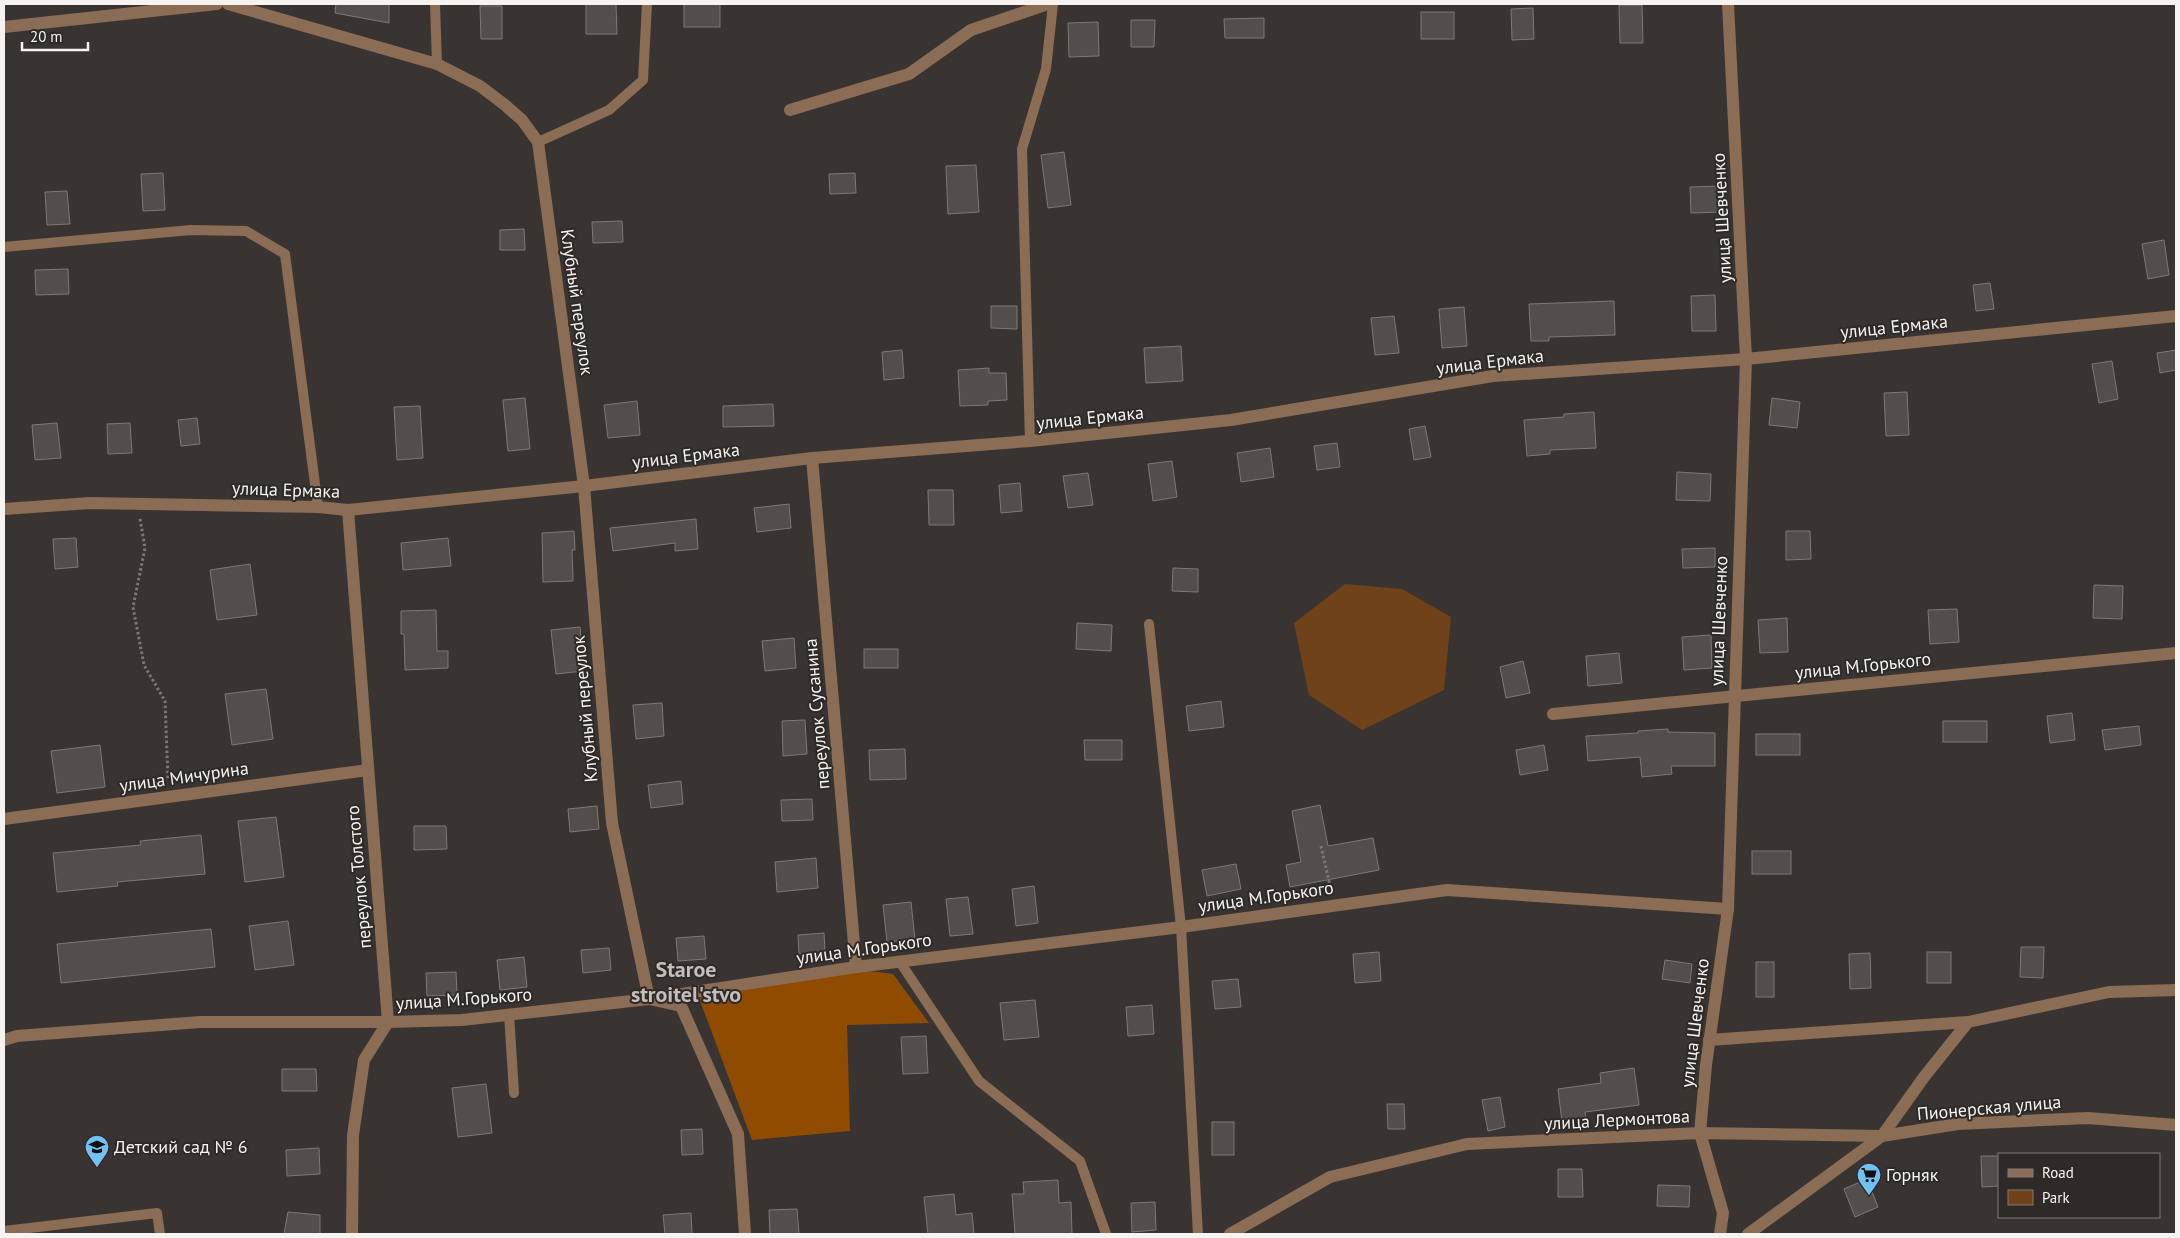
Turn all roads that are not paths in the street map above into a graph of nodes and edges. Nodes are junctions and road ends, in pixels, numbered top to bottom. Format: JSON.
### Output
{"nodes":[{"id":1,"x":217,"y":4,"type":"edge"},
{"id":2,"x":228,"y":4,"type":"edge"},
{"id":3,"x":435,"y":4,"type":"edge"},
{"id":4,"x":647,"y":4,"type":"edge"},
{"id":5,"x":1048,"y":4,"type":"edge"},
{"id":6,"x":1053,"y":4,"type":"edge"},
{"id":7,"x":1728,"y":4,"type":"edge"},
{"id":8,"x":4,"y":27,"type":"edge"},
{"id":9,"x":437,"y":64,"type":"junction"},
{"id":10,"x":790,"y":110,"type":"dead end"},
{"id":11,"x":538,"y":142,"type":"junction"},
{"id":12,"x":4,"y":247,"type":"edge"},
{"id":13,"x":2176,"y":316,"type":"edge"},
{"id":14,"x":1746,"y":359,"type":"junction"},
{"id":15,"x":1030,"y":441,"type":"junction"},
{"id":16,"x":812,"y":458,"type":"junction"},
{"id":17,"x":584,"y":486,"type":"junction"},
{"id":18,"x":318,"y":507,"type":"junction"},
{"id":19,"x":4,"y":509,"type":"edge"},
{"id":20,"x":348,"y":510,"type":"junction"},
{"id":21,"x":1149,"y":624,"type":"dead end"},
{"id":22,"x":2176,"y":653,"type":"edge"},
{"id":23,"x":1734,"y":696,"type":"junction"},
{"id":24,"x":1553,"y":714,"type":"dead end"},
{"id":25,"x":368,"y":770,"type":"junction"},
{"id":26,"x":4,"y":819,"type":"edge"},
{"id":27,"x":1728,"y":909,"type":"junction"},
{"id":28,"x":1181,"y":927,"type":"junction"},
{"id":29,"x":900,"y":962,"type":"junction"},
{"id":30,"x":856,"y":967,"type":"junction"},
{"id":31,"x":2176,"y":990,"type":"edge"},
{"id":32,"x":649,"y":999,"type":"junction"},
{"id":33,"x":509,"y":1014,"type":"junction"},
{"id":34,"x":388,"y":1022,"type":"junction"},
{"id":35,"x":1968,"y":1022,"type":"junction"},
{"id":36,"x":4,"y":1040,"type":"edge"},
{"id":37,"x":1709,"y":1040,"type":"junction"},
{"id":38,"x":514,"y":1093,"type":"dead end"},
{"id":39,"x":2176,"y":1125,"type":"edge"},
{"id":40,"x":1700,"y":1133,"type":"junction"},
{"id":41,"x":1882,"y":1136,"type":"junction"},
{"id":42,"x":4,"y":1231,"type":"edge"},
{"id":43,"x":160,"y":1234,"type":"edge"},
{"id":44,"x":352,"y":1234,"type":"edge"},
{"id":45,"x":745,"y":1234,"type":"edge"},
{"id":46,"x":1106,"y":1234,"type":"edge"},
{"id":47,"x":1198,"y":1234,"type":"edge"},
{"id":48,"x":1230,"y":1234,"type":"edge"},
{"id":49,"x":1720,"y":1234,"type":"edge"},
{"id":50,"x":1748,"y":1234,"type":"edge"}],
"edges":[{"from":1,"to":8,"type":"street"},
{"from":2,"to":9,"type":"street"},
{"from":3,"to":9,"type":"lane"},
{"from":4,"to":11,"type":"lane"},
{"from":5,"to":10,"type":"street"},
{"from":6,"to":15,"type":"lane"},
{"from":7,"to":14,"type":"street","name":"улица Шевченко"},
{"from":9,"to":11,"type":"street"},
{"from":11,"to":17,"type":"street","name":"Клубный переулок"},
{"from":12,"to":18,"type":"lane"},
{"from":13,"to":14,"type":"street","name":"улица Ермака"},
{"from":14,"to":15,"type":"street","name":"улица Ермака"},
{"from":14,"to":23,"type":"street","name":"улица Шевченко"},
{"from":15,"to":16,"type":"street","name":"улица Ермака"},
{"from":16,"to":17,"type":"street","name":"улица Ермака"},
{"from":16,"to":30,"type":"street","name":"переулок Сусанина"},
{"from":17,"to":20,"type":"street","name":"улица Ермака"},
{"from":17,"to":32,"type":"street","name":"Клубный переулок"},
{"from":18,"to":19,"type":"street","name":"улица Ермака"},
{"from":18,"to":20,"type":"street","name":"улица Ермака"},
{"from":20,"to":25,"type":"street","name":"переулок Толстого"},
{"from":21,"to":28,"type":"lane"},
{"from":22,"to":23,"type":"street","name":"улица М.Горького"},
{"from":23,"to":24,"type":"street","name":"улица М.Горького"},
{"from":23,"to":27,"type":"street","name":"улица Шевченко"},
{"from":25,"to":26,"type":"street","name":"улица Мичурина"},
{"from":25,"to":34,"type":"street","name":"переулок Толстого"},
{"from":27,"to":28,"type":"street","name":"улица М.Горького"},
{"from":27,"to":37,"type":"street","name":"улица Шевченко"},
{"from":28,"to":29,"type":"street","name":"улица М.Горького"},
{"from":28,"to":47,"type":"lane"},
{"from":29,"to":30,"type":"street","name":"улица М.Горького"},
{"from":29,"to":46,"type":"lane"},
{"from":30,"to":32,"type":"street","name":"улица М.Горького"},
{"from":31,"to":35,"type":"street"},
{"from":32,"to":33,"type":"street","name":"улица М.Горького"},
{"from":32,"to":45,"type":"street"},
{"from":33,"to":34,"type":"street","name":"улица М.Горького"},
{"from":33,"to":38,"type":"lane"},
{"from":34,"to":36,"type":"street","name":"улица М.Горького"},
{"from":34,"to":44,"type":"street"},
{"from":35,"to":37,"type":"street"},
{"from":35,"to":41,"type":"street"},
{"from":37,"to":40,"type":"street","name":"улица Шевченко"},
{"from":39,"to":41,"type":"street","name":"Пионерская улица"},
{"from":40,"to":41,"type":"street","name":"улица Лермонтова"},
{"from":40,"to":48,"type":"street","name":"улица Лермонтова"},
{"from":40,"to":49,"type":"street","name":"улица Шевченко"},
{"from":41,"to":50,"type":"street","name":"Пионерская улица"},
{"from":42,"to":43,"type":"lane"}]}
